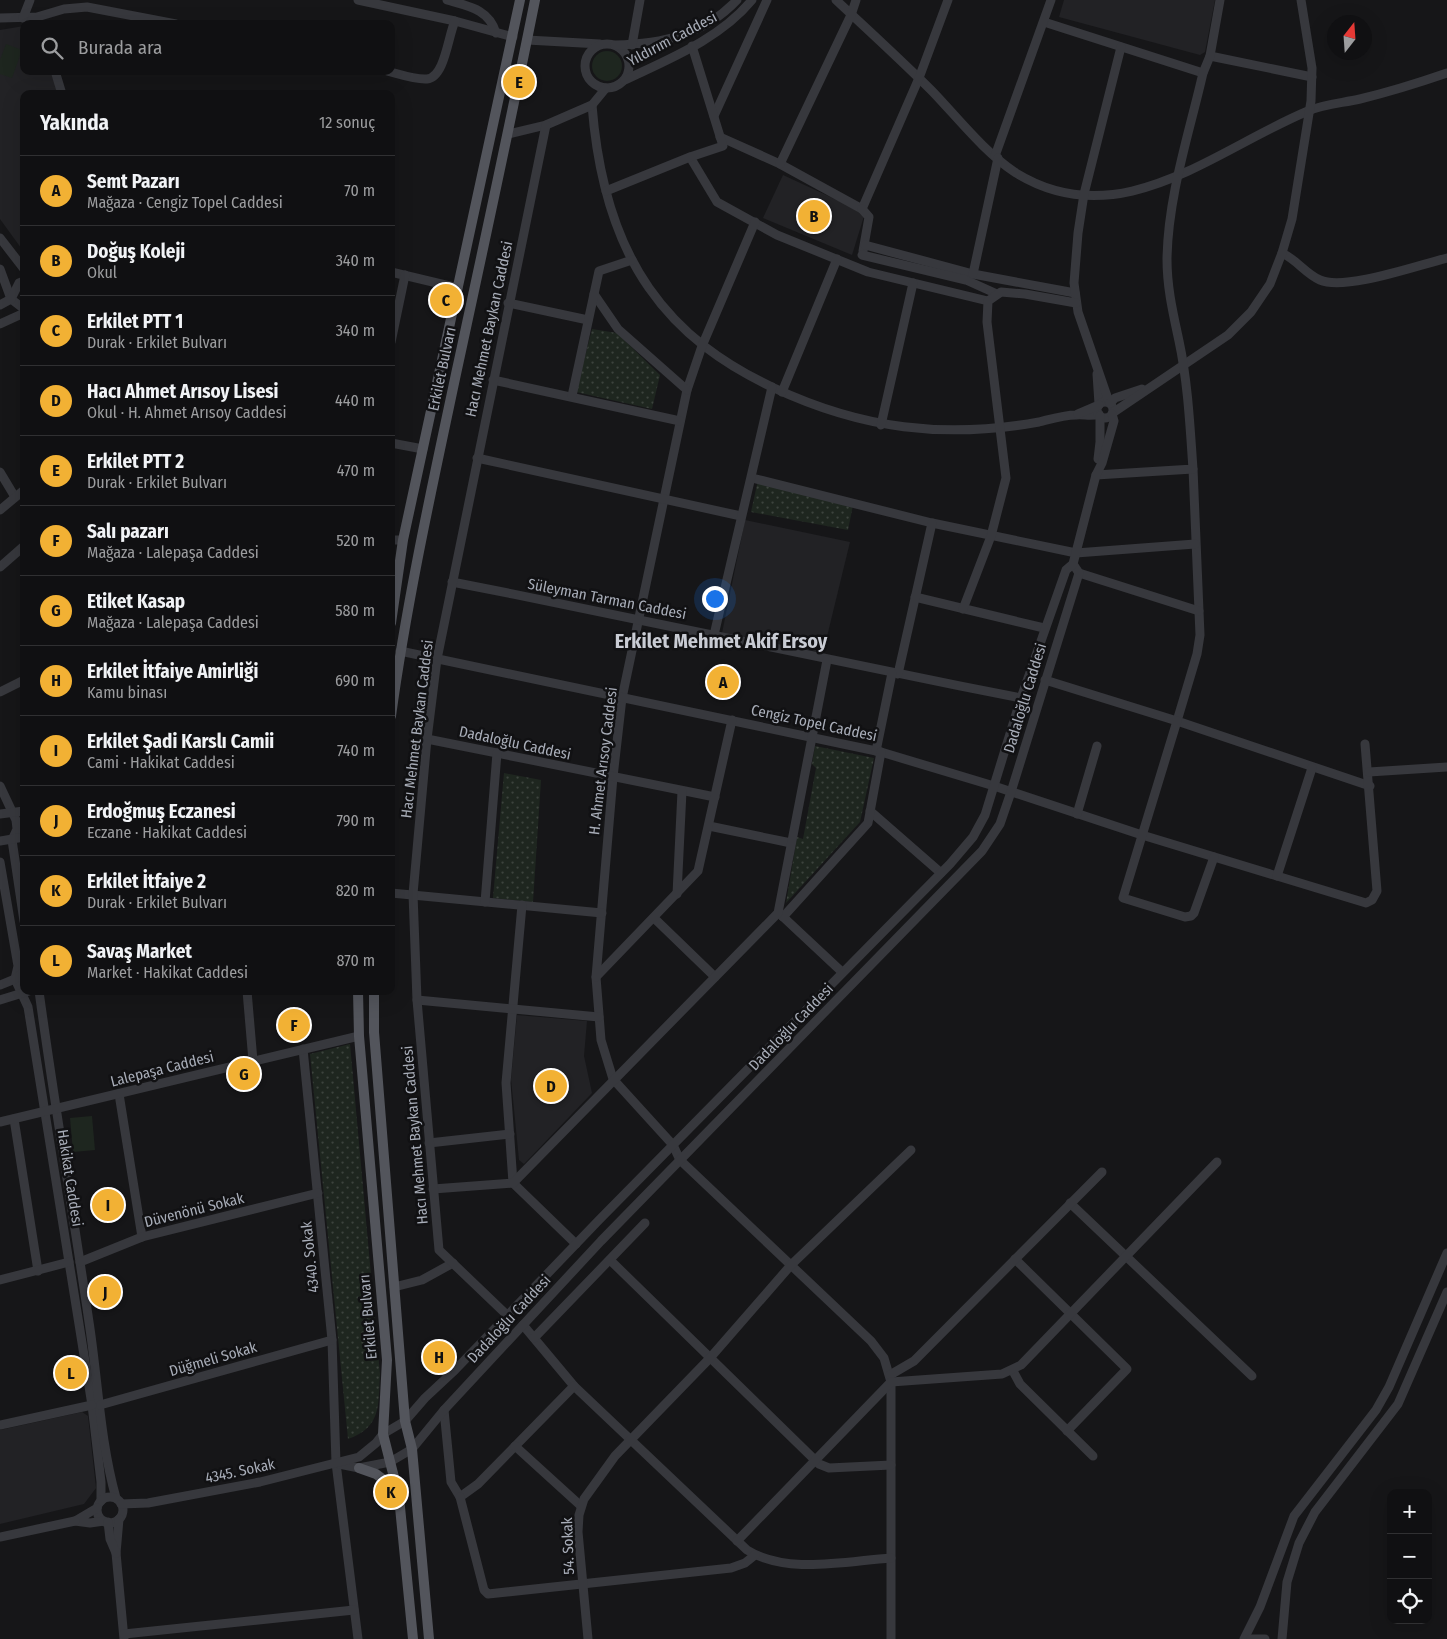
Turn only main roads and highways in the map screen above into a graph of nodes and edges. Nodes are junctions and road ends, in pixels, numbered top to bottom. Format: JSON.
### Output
{"nodes":[{"id":1,"x":520,"y":0,"type":"edge"},
{"id":2,"x":535,"y":0,"type":"edge"},
{"id":3,"x":513,"y":37,"type":"junction"},
{"id":4,"x":527,"y":40,"type":"junction"},
{"id":5,"x":492,"y":131,"type":"junction"},
{"id":6,"x":509,"y":134,"type":"junction"},
{"id":7,"x":395,"y":595,"type":"edge"},
{"id":8,"x":395,"y":687,"type":"edge"},
{"id":9,"x":358,"y":995,"type":"edge"},
{"id":10,"x":374,"y":995,"type":"edge"},
{"id":11,"x":360,"y":1468,"type":"road end"},
{"id":12,"x":396,"y":1489,"type":"junction"},
{"id":13,"x":413,"y":1639,"type":"edge"},
{"id":14,"x":429,"y":1639,"type":"edge"}],
"edges":[{"from":1,"to":3,"type":"main road","name":"Erkilet Bulvarı"},
{"from":2,"to":4,"type":"main road","name":"Erkilet Bulvarı"},
{"from":3,"to":4,"type":"main road"},
{"from":3,"to":5,"type":"main road","name":"Erkilet Bulvarı"},
{"from":4,"to":6,"type":"main road","name":"Erkilet Bulvarı"},
{"from":5,"to":6,"type":"main road"},
{"from":5,"to":7,"type":"main road","name":"Erkilet Bulvarı"},
{"from":6,"to":8,"type":"main road","name":"Erkilet Bulvarı"},
{"from":9,"to":12,"type":"main road","name":"Erkilet Bulvarı"},
{"from":10,"to":14,"type":"main road","name":"Erkilet Bulvarı"},
{"from":11,"to":12,"type":"main road"},
{"from":12,"to":13,"type":"main road","name":"Erkilet Bulvarı"}]}
